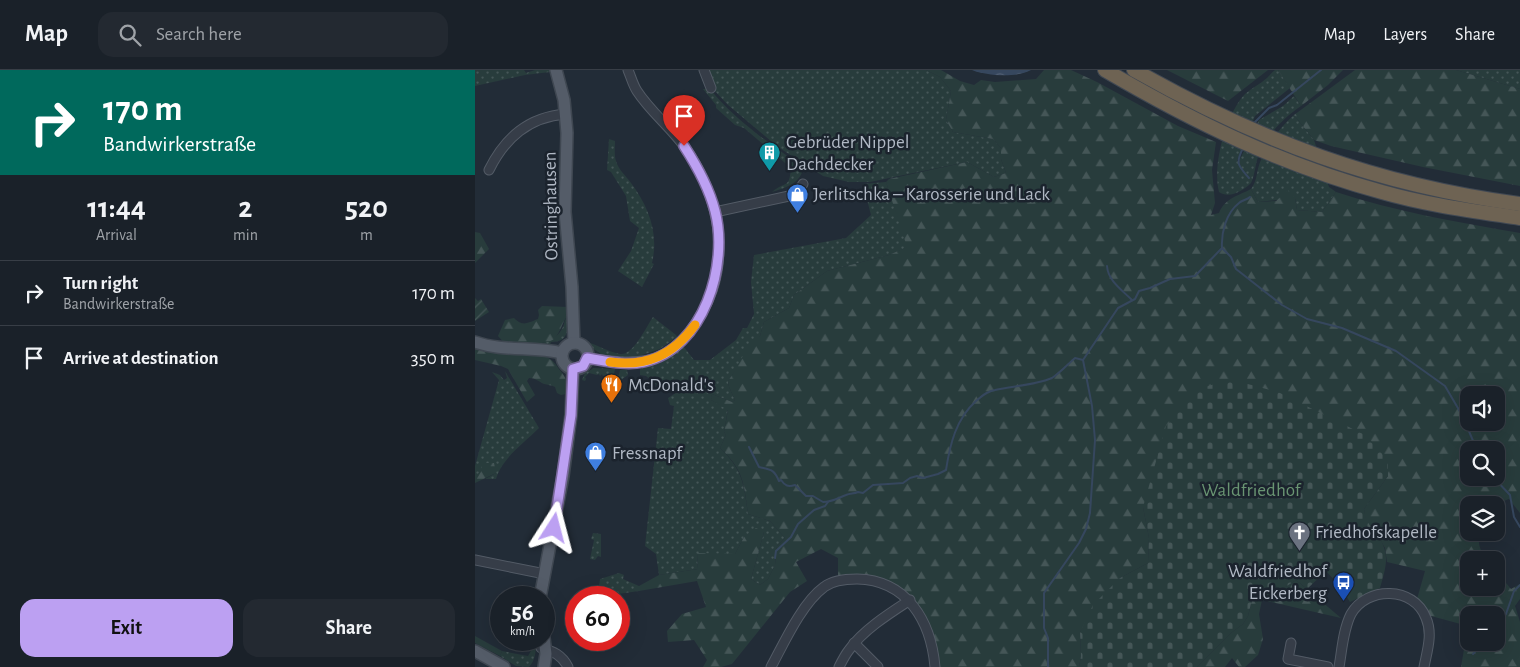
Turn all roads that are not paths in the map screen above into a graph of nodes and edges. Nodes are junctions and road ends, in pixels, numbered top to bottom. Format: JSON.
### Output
{"nodes":[{"id":1,"x":556,"y":70,"type":"edge"},
{"id":2,"x":628,"y":70,"type":"edge"},
{"id":3,"x":704,"y":70,"type":"edge"},
{"id":4,"x":1105,"y":70,"type":"edge"},
{"id":5,"x":1134,"y":70,"type":"edge"},
{"id":6,"x":711,"y":88,"type":"dead end"},
{"id":7,"x":566,"y":114,"type":"junction"},
{"id":8,"x":489,"y":170,"type":"dead end"},
{"id":9,"x":803,"y":184,"type":"dead end"},
{"id":10,"x":1520,"y":204,"type":"edge"},
{"id":11,"x":715,"y":212,"type":"junction"},
{"id":12,"x":1520,"y":218,"type":"edge"},
{"id":13,"x":475,"y":342,"type":"edge"},
{"id":14,"x":574,"y":343,"type":"junction"},
{"id":15,"x":562,"y":353,"type":"junction"},
{"id":16,"x":587,"y":358,"type":"junction"},
{"id":17,"x":573,"y":369,"type":"junction"},
{"id":18,"x":475,"y":560,"type":"edge"},
{"id":19,"x":545,"y":574,"type":"junction"},
{"id":20,"x":542,"y":586,"type":"edge"},
{"id":21,"x":910,"y":600,"type":"junction"},
{"id":22,"x":1291,"y":642,"type":"dead end"},
{"id":23,"x":854,"y":643,"type":"junction"},
{"id":24,"x":475,"y":651,"type":"edge"},
{"id":25,"x":540,"y":651,"type":"edge"},
{"id":26,"x":543,"y":651,"type":"edge"},
{"id":27,"x":553,"y":651,"type":"edge"},
{"id":28,"x":504,"y":667,"type":"edge"},
{"id":29,"x":535,"y":667,"type":"edge"},
{"id":30,"x":544,"y":667,"type":"edge"},
{"id":31,"x":568,"y":667,"type":"edge"},
{"id":32,"x":771,"y":667,"type":"edge"},
{"id":33,"x":839,"y":667,"type":"edge"},
{"id":34,"x":878,"y":667,"type":"edge"},
{"id":35,"x":935,"y":667,"type":"edge"},
{"id":36,"x":1328,"y":667,"type":"edge"},
{"id":37,"x":1339,"y":667,"type":"edge"},
{"id":38,"x":1424,"y":667,"type":"edge"}],
"edges":[{"from":1,"to":7,"type":"main road","name":"Ostringhausen"},
{"from":2,"to":11,"type":"street"},
{"from":3,"to":6,"type":"street"},
{"from":4,"to":12,"type":"highway"},
{"from":5,"to":10,"type":"highway"},
{"from":7,"to":8,"type":"street"},
{"from":7,"to":14,"type":"main road","name":"Ostringhausen"},
{"from":9,"to":11,"type":"street"},
{"from":11,"to":16,"type":"street"},
{"from":13,"to":15,"type":"main road"},
{"from":14,"to":15,"type":"main road"},
{"from":14,"to":16,"type":"main road"},
{"from":15,"to":17,"type":"main road"},
{"from":16,"to":17,"type":"main road"},
{"from":17,"to":19,"type":"main road"},
{"from":18,"to":19,"type":"street"},
{"from":19,"to":20,"type":"main road"},
{"from":21,"to":23,"type":"street"},
{"from":21,"to":32,"type":"street"},
{"from":21,"to":35,"type":"street"},
{"from":22,"to":36,"type":"street"},
{"from":23,"to":33,"type":"street"},
{"from":23,"to":34,"type":"street"},
{"from":24,"to":28,"type":"main road"},
{"from":25,"to":29,"type":"main road"},
{"from":26,"to":30,"type":"main road"},
{"from":27,"to":31,"type":"street"},
{"from":37,"to":38,"type":"street"}]}
